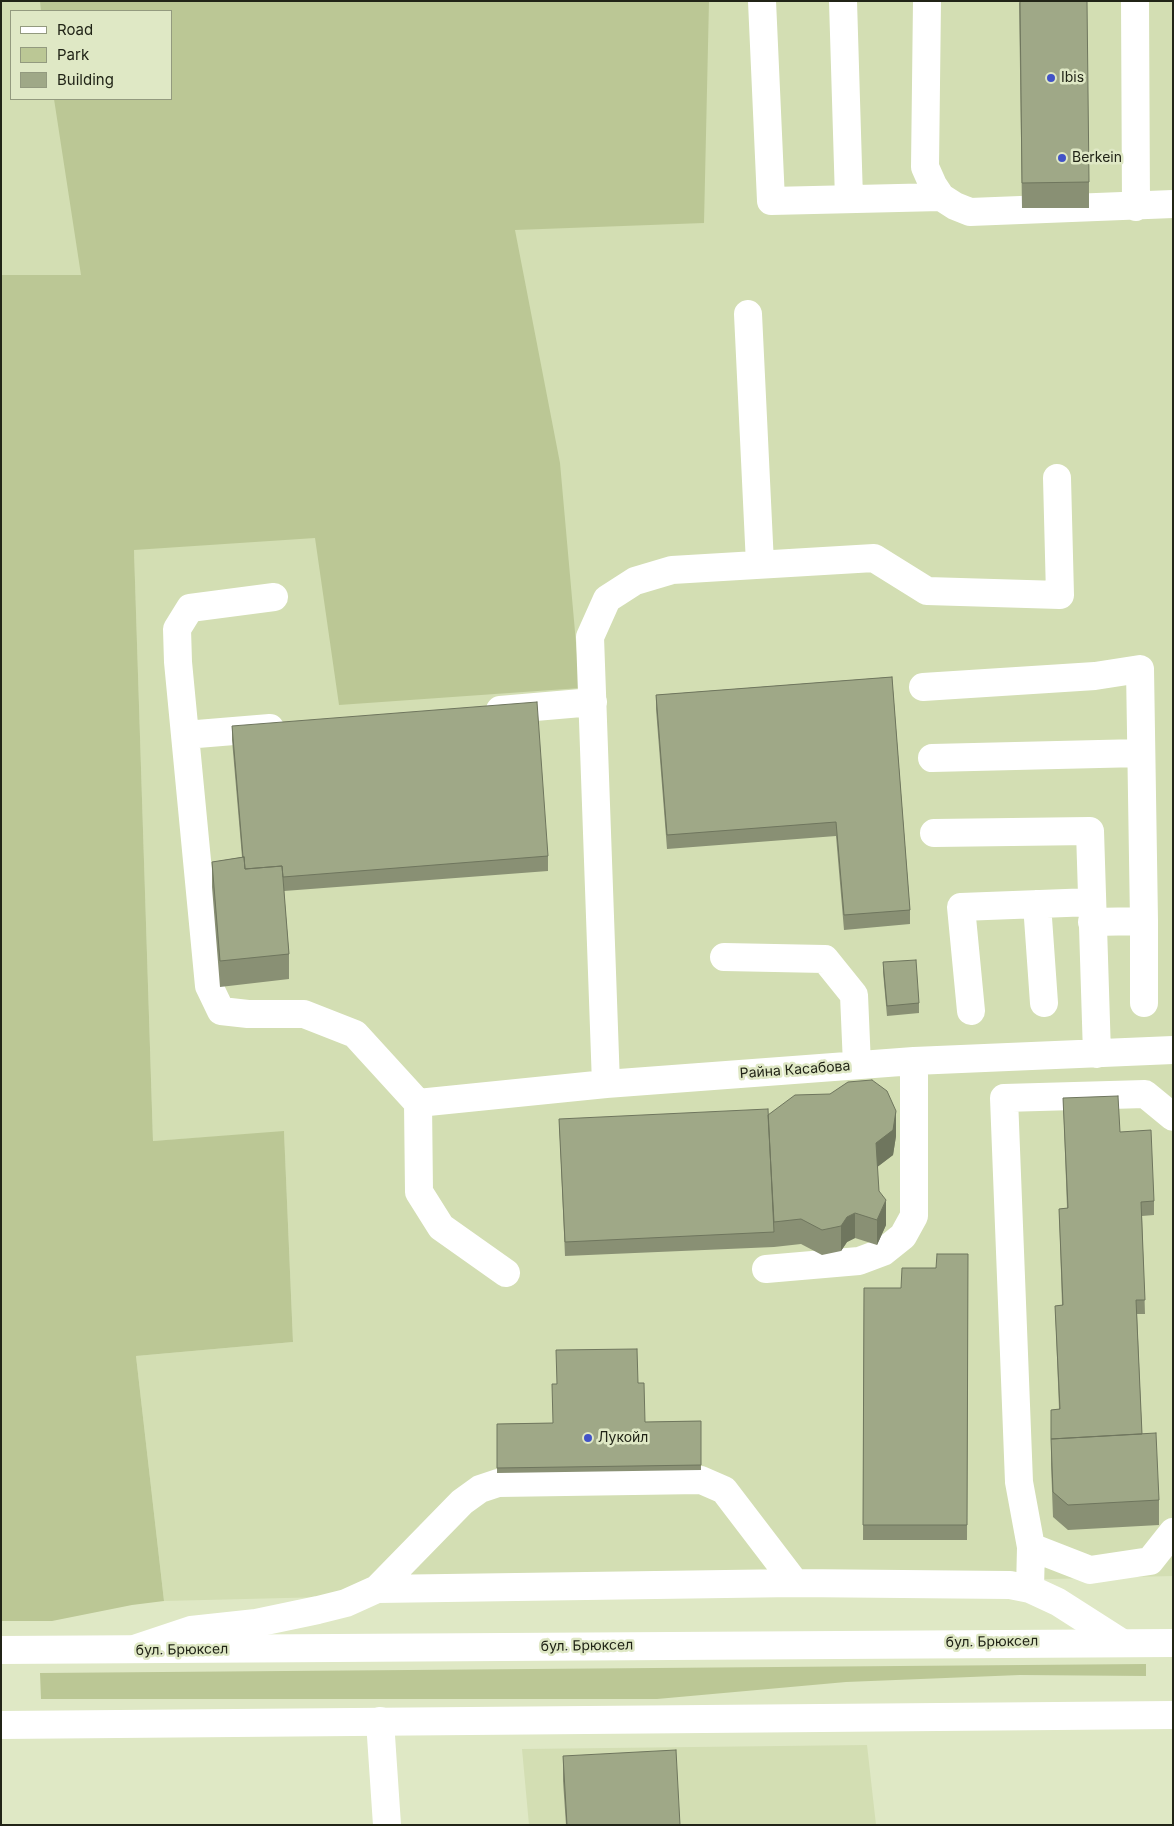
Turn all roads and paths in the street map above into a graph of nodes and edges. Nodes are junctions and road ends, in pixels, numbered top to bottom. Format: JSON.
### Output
{"nodes":[{"id":1,"x":762,"y":1,"type":"edge"},
{"id":2,"x":843,"y":1,"type":"edge"},
{"id":3,"x":927,"y":1,"type":"edge"},
{"id":4,"x":1135,"y":1,"type":"edge"},
{"id":5,"x":941,"y":197,"type":"junction"},
{"id":6,"x":849,"y":199,"type":"junction"},
{"id":7,"x":1173,"y":204,"type":"edge"},
{"id":8,"x":1136,"y":207,"type":"junction"},
{"id":9,"x":748,"y":314,"type":"dead end"},
{"id":10,"x":1058,"y":478,"type":"dead end"},
{"id":11,"x":760,"y":564,"type":"junction"},
{"id":12,"x":274,"y":597,"type":"dead end"},
{"id":13,"x":924,"y":688,"type":"dead end"},
{"id":14,"x":593,"y":702,"type":"junction"},
{"id":15,"x":473,"y":712,"type":"edge"},
{"id":16,"x":294,"y":726,"type":"edge"},
{"id":17,"x":185,"y":735,"type":"junction"},
{"id":18,"x":1141,"y":753,"type":"junction"},
{"id":19,"x":932,"y":758,"type":"dead end"},
{"id":20,"x":934,"y":834,"type":"dead end"},
{"id":21,"x":1037,"y":904,"type":"junction"},
{"id":22,"x":1092,"y":912,"type":"junction"},
{"id":23,"x":1144,"y":921,"type":"junction"},
{"id":24,"x":724,"y":957,"type":"dead end"},
{"id":25,"x":1044,"y":1003,"type":"dead end"},
{"id":26,"x":1144,"y":1003,"type":"dead end"},
{"id":27,"x":971,"y":1011,"type":"dead end"},
{"id":28,"x":1173,"y":1050,"type":"edge"},
{"id":29,"x":1097,"y":1054,"type":"junction"},
{"id":30,"x":914,"y":1061,"type":"junction"},
{"id":31,"x":857,"y":1066,"type":"junction"},
{"id":32,"x":606,"y":1084,"type":"junction"},
{"id":33,"x":418,"y":1103,"type":"junction"},
{"id":34,"x":1173,"y":1117,"type":"edge"},
{"id":35,"x":766,"y":1269,"type":"dead end"},
{"id":36,"x":506,"y":1273,"type":"dead end"},
{"id":37,"x":1173,"y":1532,"type":"edge"},
{"id":38,"x":1031,"y":1547,"type":"junction"},
{"id":39,"x":795,"y":1584,"type":"junction"},
{"id":40,"x":377,"y":1589,"type":"junction"},
{"id":41,"x":1030,"y":1589,"type":"junction"},
{"id":42,"x":1119,"y":1641,"type":"junction"},
{"id":43,"x":1173,"y":1643,"type":"edge"},
{"id":44,"x":1,"y":1650,"type":"edge"},
{"id":45,"x":132,"y":1650,"type":"junction"},
{"id":46,"x":1173,"y":1715,"type":"edge"},
{"id":47,"x":380,"y":1721,"type":"junction"},
{"id":48,"x":1,"y":1725,"type":"edge"},
{"id":49,"x":387,"y":1825,"type":"edge"}],
"edges":[{"from":1,"to":6,"type":"main road"},
{"from":2,"to":6,"type":"main road"},
{"from":3,"to":5,"type":"main road"},
{"from":4,"to":8,"type":"main road"},
{"from":5,"to":6,"type":"main road"},
{"from":5,"to":8,"type":"main road"},
{"from":7,"to":8,"type":"main road"},
{"from":9,"to":11,"type":"main road"},
{"from":10,"to":11,"type":"main road"},
{"from":11,"to":14,"type":"main road"},
{"from":12,"to":17,"type":"main road"},
{"from":13,"to":18,"type":"main road"},
{"from":14,"to":15,"type":"main road"},
{"from":14,"to":32,"type":"main road"},
{"from":16,"to":17,"type":"main road"},
{"from":17,"to":33,"type":"main road"},
{"from":18,"to":19,"type":"main road"},
{"from":18,"to":23,"type":"main road"},
{"from":20,"to":22,"type":"main road"},
{"from":21,"to":22,"type":"main road"},
{"from":21,"to":25,"type":"main road"},
{"from":21,"to":27,"type":"main road"},
{"from":22,"to":23,"type":"main road"},
{"from":22,"to":29,"type":"main road"},
{"from":23,"to":26,"type":"main road"},
{"from":24,"to":31,"type":"main road"},
{"from":28,"to":29,"type":"main road","name":"Райна Касабова"},
{"from":29,"to":30,"type":"main road","name":"Райна Касабова"},
{"from":30,"to":31,"type":"main road","name":"Райна Касабова"},
{"from":30,"to":35,"type":"main road"},
{"from":31,"to":32,"type":"main road","name":"Райна Касабова"},
{"from":32,"to":33,"type":"main road","name":"Райна Касабова"},
{"from":33,"to":36,"type":"main road"},
{"from":34,"to":38,"type":"main road"},
{"from":37,"to":38,"type":"main road"},
{"from":38,"to":41,"type":"main road"},
{"from":39,"to":40,"type":"main road"},
{"from":39,"to":40,"type":"main road"},
{"from":39,"to":41,"type":"main road"},
{"from":40,"to":45,"type":"main road"},
{"from":41,"to":42,"type":"main road"},
{"from":42,"to":43,"type":"main road","name":"бул. Брюксел"},
{"from":42,"to":45,"type":"main road","name":"бул. Брюксел"},
{"from":44,"to":45,"type":"main road","name":"бул. Брюксел"},
{"from":46,"to":47,"type":"main road"},
{"from":47,"to":48,"type":"main road"},
{"from":47,"to":49,"type":"main road"}]}
